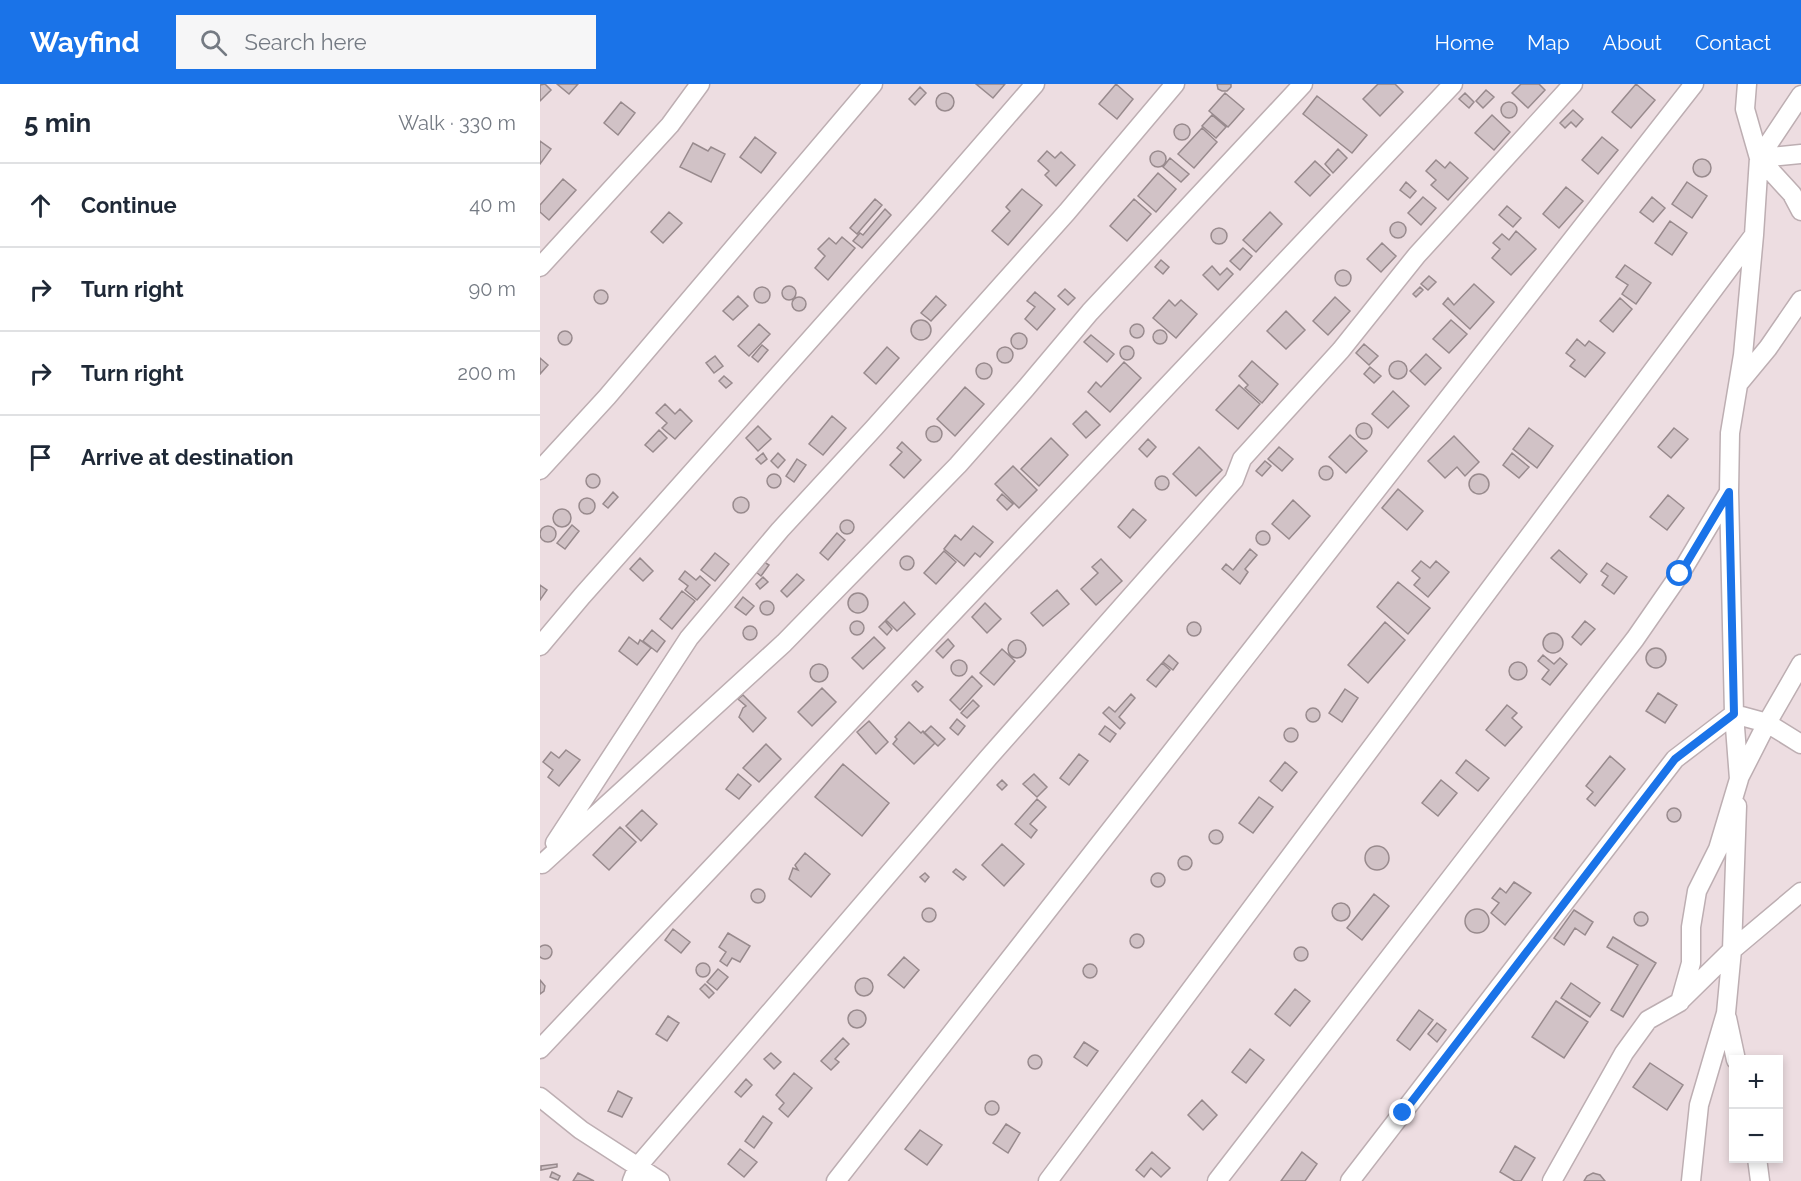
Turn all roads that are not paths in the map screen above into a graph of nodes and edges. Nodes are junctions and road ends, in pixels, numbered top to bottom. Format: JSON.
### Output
{"nodes":[{"id":1,"x":700,"y":84,"type":"edge"},
{"id":2,"x":873,"y":84,"type":"edge"},
{"id":3,"x":1035,"y":84,"type":"edge"},
{"id":4,"x":1175,"y":84,"type":"edge"},
{"id":5,"x":1303,"y":84,"type":"edge"},
{"id":6,"x":1453,"y":84,"type":"edge"},
{"id":7,"x":1574,"y":84,"type":"edge"},
{"id":8,"x":1694,"y":84,"type":"edge"},
{"id":9,"x":1747,"y":84,"type":"edge"},
{"id":10,"x":1801,"y":95,"type":"edge"},
{"id":11,"x":1801,"y":154,"type":"edge"},
{"id":12,"x":1759,"y":158,"type":"junction"},
{"id":13,"x":1801,"y":211,"type":"edge"},
{"id":14,"x":1754,"y":235,"type":"junction"},
{"id":15,"x":540,"y":267,"type":"edge"},
{"id":16,"x":1801,"y":300,"type":"edge"},
{"id":17,"x":1738,"y":383,"type":"junction"},
{"id":18,"x":540,"y":470,"type":"edge"},
{"id":19,"x":1729,"y":492,"type":"junction"},
{"id":20,"x":540,"y":646,"type":"edge"},
{"id":21,"x":1801,"y":664,"type":"edge"},
{"id":22,"x":1734,"y":714,"type":"junction"},
{"id":23,"x":1767,"y":723,"type":"junction"},
{"id":24,"x":1801,"y":744,"type":"edge"},
{"id":25,"x":1738,"y":779,"type":"junction"},
{"id":26,"x":541,"y":865,"type":"edge"},
{"id":27,"x":1801,"y":892,"type":"edge"},
{"id":28,"x":1732,"y":950,"type":"junction"},
{"id":29,"x":1680,"y":1002,"type":"junction"},
{"id":30,"x":1726,"y":1013,"type":"junction"},
{"id":31,"x":540,"y":1049,"type":"edge"},
{"id":32,"x":1735,"y":1055,"type":"edge"},
{"id":33,"x":540,"y":1097,"type":"edge"},
{"id":34,"x":1758,"y":1163,"type":"edge"},
{"id":35,"x":635,"y":1173,"type":"edge"},
{"id":36,"x":660,"y":1181,"type":"edge"},
{"id":37,"x":836,"y":1181,"type":"edge"},
{"id":38,"x":1048,"y":1181,"type":"edge"},
{"id":39,"x":1217,"y":1181,"type":"edge"},
{"id":40,"x":1350,"y":1181,"type":"edge"},
{"id":41,"x":1552,"y":1181,"type":"edge"},
{"id":42,"x":1690,"y":1181,"type":"edge"},
{"id":43,"x":1760,"y":1181,"type":"edge"}],
"edges":[{"from":1,"to":15,"type":"street"},
{"from":2,"to":18,"type":"street"},
{"from":3,"to":20,"type":"street"},
{"from":4,"to":26,"type":"street"},
{"from":5,"to":26,"type":"street"},
{"from":6,"to":31,"type":"street"},
{"from":7,"to":35,"type":"street"},
{"from":8,"to":37,"type":"street"},
{"from":9,"to":12,"type":"street"},
{"from":10,"to":12,"type":"street"},
{"from":11,"to":12,"type":"street"},
{"from":12,"to":13,"type":"street"},
{"from":12,"to":14,"type":"street"},
{"from":14,"to":17,"type":"street"},
{"from":14,"to":38,"type":"street"},
{"from":16,"to":17,"type":"street"},
{"from":17,"to":19,"type":"street"},
{"from":19,"to":22,"type":"street"},
{"from":19,"to":39,"type":"street"},
{"from":21,"to":23,"type":"street"},
{"from":22,"to":23,"type":"street"},
{"from":22,"to":25,"type":"street"},
{"from":22,"to":40,"type":"street"},
{"from":23,"to":24,"type":"street"},
{"from":23,"to":25,"type":"street"},
{"from":25,"to":28,"type":"street"},
{"from":25,"to":29,"type":"street"},
{"from":27,"to":28,"type":"street"},
{"from":28,"to":29,"type":"street"},
{"from":28,"to":30,"type":"street"},
{"from":29,"to":41,"type":"street"},
{"from":30,"to":32,"type":"street"},
{"from":30,"to":42,"type":"street"},
{"from":33,"to":35,"type":"street"},
{"from":34,"to":43,"type":"street"},
{"from":35,"to":36,"type":"street"}]}
